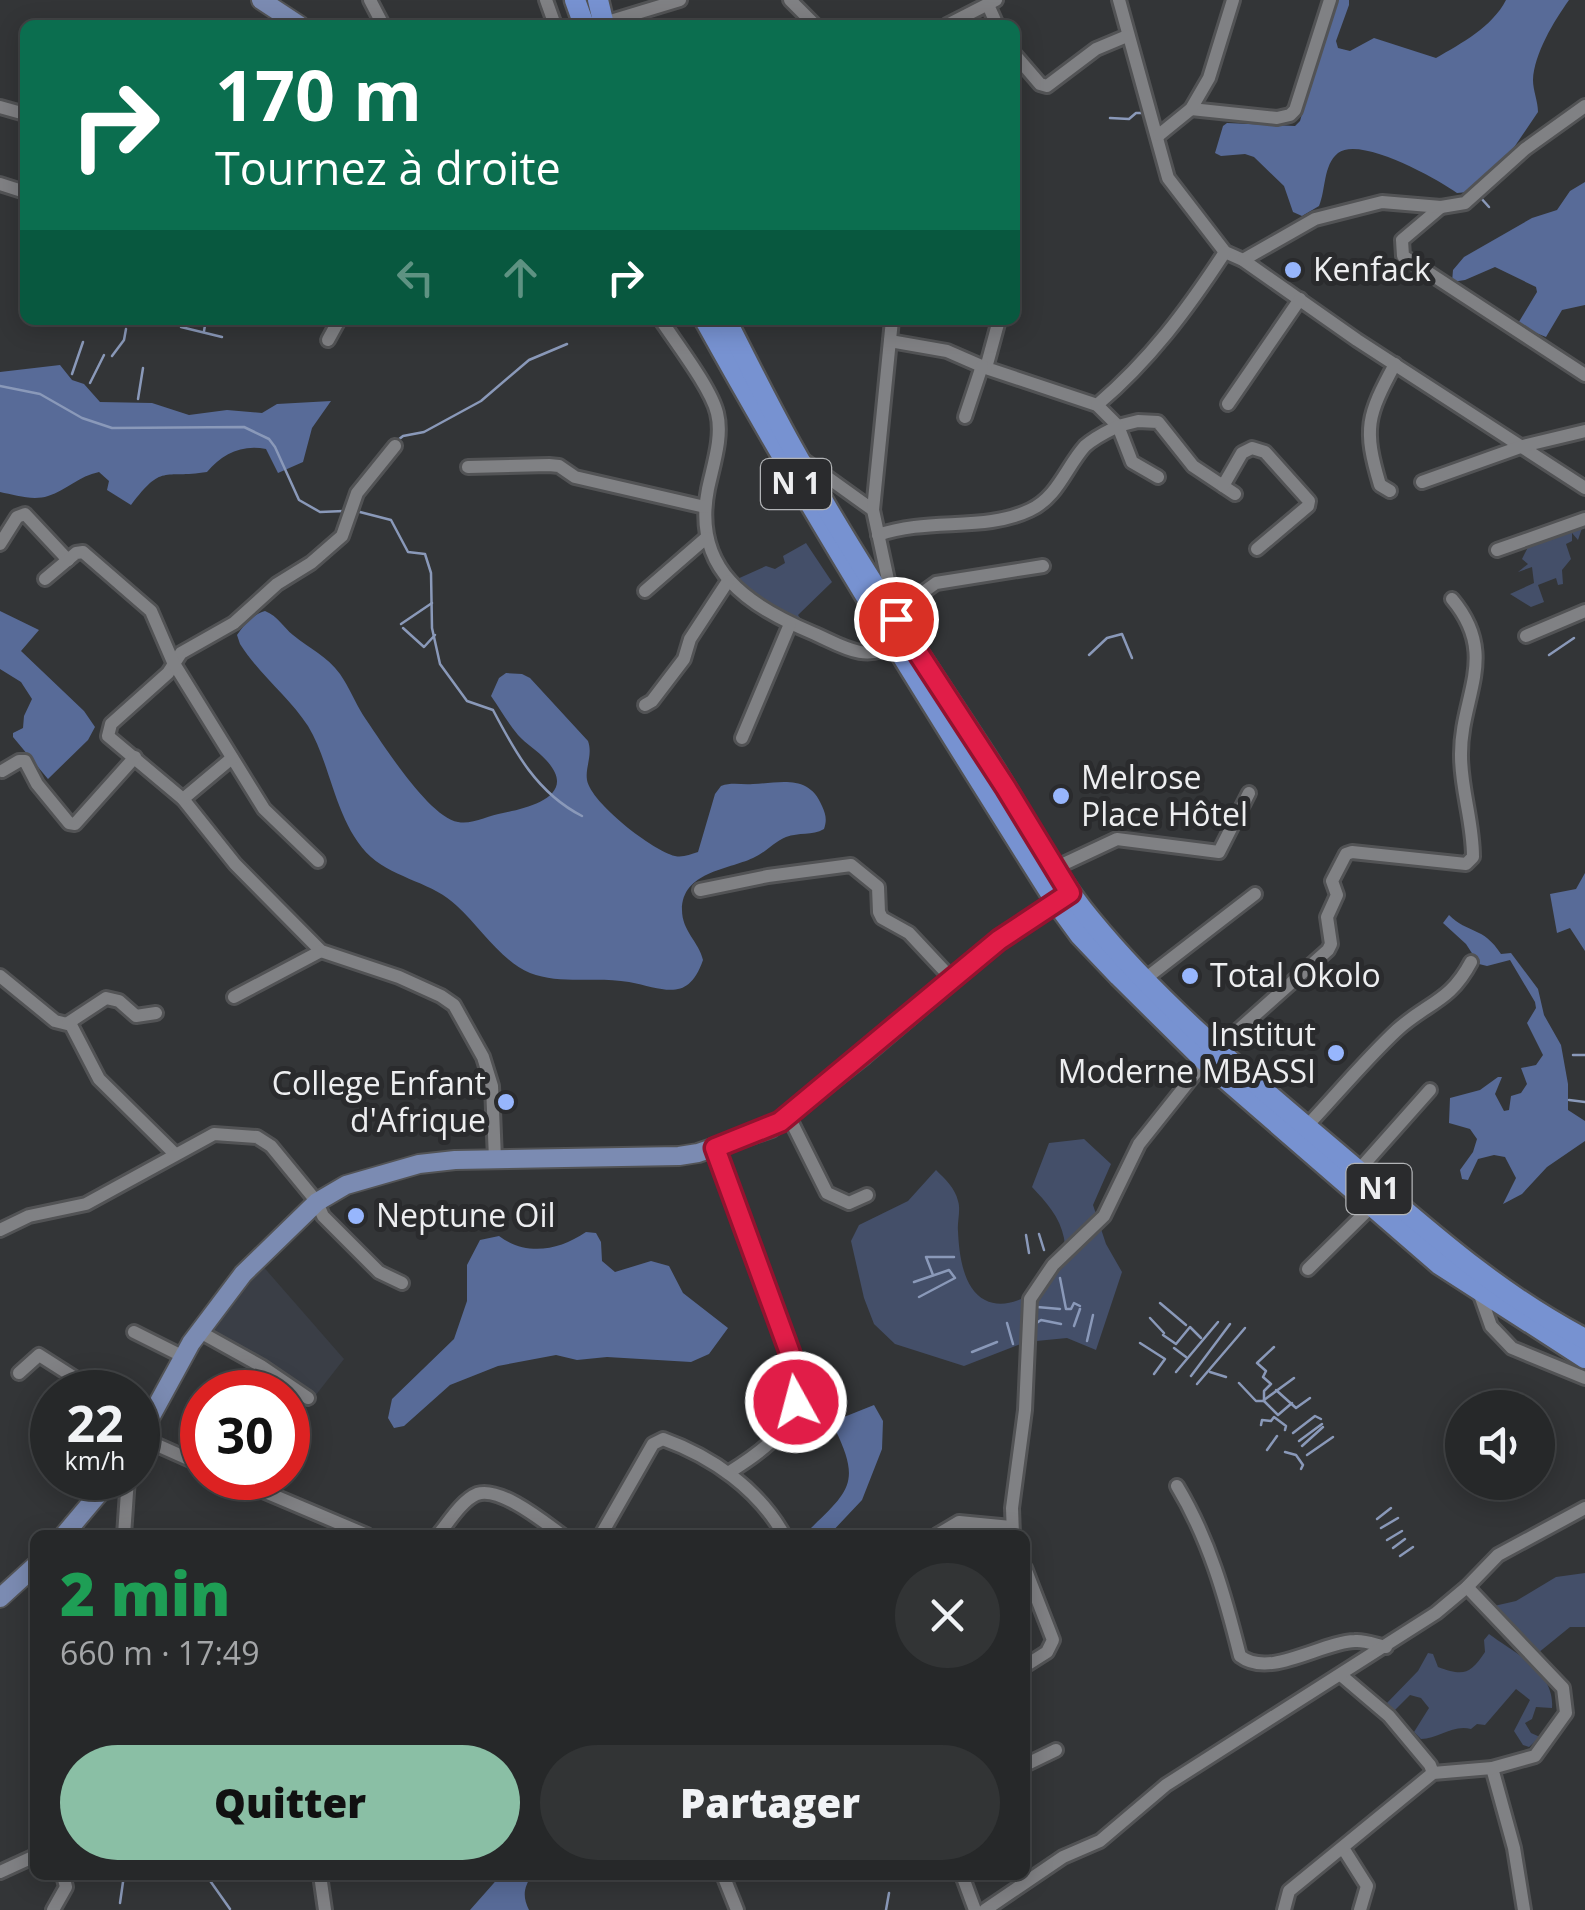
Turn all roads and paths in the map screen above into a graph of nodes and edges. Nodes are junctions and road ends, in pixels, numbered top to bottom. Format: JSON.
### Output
{"nodes":[{"id":1,"x":261,"y":0,"type":"edge"},
{"id":2,"x":576,"y":0,"type":"edge"},
{"id":3,"x":680,"y":0,"type":"edge"},
{"id":4,"x":790,"y":0,"type":"edge"},
{"id":5,"x":1120,"y":0,"type":"edge"},
{"id":6,"x":1233,"y":0,"type":"edge"},
{"id":7,"x":1330,"y":0,"type":"edge"},
{"id":8,"x":992,"y":2,"type":"edge"},
{"id":9,"x":286,"y":20,"type":"edge"},
{"id":10,"x":594,"y":20,"type":"edge"},
{"id":11,"x":611,"y":20,"type":"edge"},
{"id":12,"x":810,"y":20,"type":"edge"},
{"id":13,"x":957,"y":20,"type":"edge"},
{"id":14,"x":1127,"y":36,"type":"junction"},
{"id":15,"x":1020,"y":61,"type":"edge"},
{"id":16,"x":1585,"y":106,"type":"edge"},
{"id":17,"x":1191,"y":109,"type":"junction"},
{"id":18,"x":1159,"y":135,"type":"junction"},
{"id":19,"x":1441,"y":207,"type":"junction"},
{"id":20,"x":1225,"y":252,"type":"junction"},
{"id":21,"x":1243,"y":260,"type":"junction"},
{"id":22,"x":1300,"y":299,"type":"junction"},
{"id":23,"x":336,"y":325,"type":"edge"},
{"id":24,"x":664,"y":325,"type":"edge"},
{"id":25,"x":709,"y":325,"type":"edge"},
{"id":26,"x":729,"y":325,"type":"edge"},
{"id":27,"x":892,"y":325,"type":"edge"},
{"id":28,"x":997,"y":325,"type":"edge"},
{"id":29,"x":328,"y":340,"type":"dead end"},
{"id":30,"x":890,"y":340,"type":"junction"},
{"id":31,"x":1395,"y":364,"type":"junction"},
{"id":32,"x":984,"y":367,"type":"junction"},
{"id":33,"x":1585,"y":375,"type":"edge"},
{"id":34,"x":1228,"y":404,"type":"dead end"},
{"id":35,"x":1096,"y":405,"type":"junction"},
{"id":36,"x":965,"y":417,"type":"dead end"},
{"id":37,"x":1118,"y":426,"type":"junction"},
{"id":38,"x":1585,"y":430,"type":"edge"},
{"id":39,"x":395,"y":446,"type":"dead end"},
{"id":40,"x":1523,"y":446,"type":"junction"},
{"id":41,"x":797,"y":456,"type":"junction"},
{"id":42,"x":468,"y":467,"type":"dead end"},
{"id":43,"x":1158,"y":477,"type":"dead end"},
{"id":44,"x":1422,"y":482,"type":"dead end"},
{"id":45,"x":1585,"y":488,"type":"edge"},
{"id":46,"x":1390,"y":491,"type":"dead end"},
{"id":47,"x":704,"y":506,"type":"junction"},
{"id":48,"x":873,"y":510,"type":"junction"},
{"id":49,"x":1585,"y":518,"type":"edge"},
{"id":50,"x":878,"y":535,"type":"junction"},
{"id":51,"x":706,"y":538,"type":"junction"},
{"id":52,"x":0,"y":544,"type":"edge"},
{"id":53,"x":1257,"y":549,"type":"dead end"},
{"id":54,"x":1497,"y":550,"type":"dead end"},
{"id":55,"x":68,"y":560,"type":"junction"},
{"id":56,"x":1043,"y":566,"type":"dead end"},
{"id":57,"x":45,"y":580,"type":"dead end"},
{"id":58,"x":728,"y":581,"type":"junction"},
{"id":59,"x":645,"y":591,"type":"dead end"},
{"id":60,"x":885,"y":598,"type":"junction"},
{"id":61,"x":1452,"y":599,"type":"dead end"},
{"id":62,"x":1585,"y":611,"type":"edge"},
{"id":63,"x":896,"y":619,"type":"junction"},
{"id":64,"x":790,"y":624,"type":"junction"},
{"id":65,"x":1526,"y":636,"type":"dead end"},
{"id":66,"x":893,"y":644,"type":"junction"},
{"id":67,"x":173,"y":662,"type":"junction"},
{"id":68,"x":645,"y":705,"type":"dead end"},
{"id":69,"x":742,"y":738,"type":"dead end"},
{"id":70,"x":135,"y":757,"type":"junction"},
{"id":71,"x":232,"y":758,"type":"junction"},
{"id":72,"x":2,"y":771,"type":"edge"},
{"id":73,"x":1248,"y":793,"type":"dead end"},
{"id":74,"x":183,"y":799,"type":"junction"},
{"id":75,"x":318,"y":861,"type":"dead end"},
{"id":76,"x":1055,"y":868,"type":"junction"},
{"id":77,"x":700,"y":890,"type":"dead end"},
{"id":78,"x":1255,"y":894,"type":"dead end"},
{"id":79,"x":1063,"y":898,"type":"junction"},
{"id":80,"x":321,"y":952,"type":"junction"},
{"id":81,"x":1471,"y":962,"type":"dead end"},
{"id":82,"x":0,"y":976,"type":"edge"},
{"id":83,"x":1145,"y":979,"type":"junction"},
{"id":84,"x":952,"y":980,"type":"junction"},
{"id":85,"x":234,"y":996,"type":"dead end"},
{"id":86,"x":156,"y":1013,"type":"dead end"},
{"id":87,"x":68,"y":1023,"type":"junction"},
{"id":88,"x":1212,"y":1054,"type":"junction"},
{"id":89,"x":1430,"y":1090,"type":"dead end"},
{"id":90,"x":788,"y":1115,"type":"junction"},
{"id":91,"x":1306,"y":1127,"type":"junction"},
{"id":92,"x":715,"y":1148,"type":"junction"},
{"id":93,"x":174,"y":1153,"type":"junction"},
{"id":94,"x":495,"y":1160,"type":"junction"},
{"id":95,"x":1358,"y":1170,"type":"junction"},
{"id":96,"x":867,"y":1195,"type":"dead end"},
{"id":97,"x":317,"y":1202,"type":"junction"},
{"id":98,"x":1372,"y":1206,"type":"junction"},
{"id":99,"x":0,"y":1230,"type":"edge"},
{"id":100,"x":1308,"y":1269,"type":"dead end"},
{"id":101,"x":402,"y":1283,"type":"dead end"},
{"id":102,"x":1479,"y":1292,"type":"junction"},
{"id":103,"x":134,"y":1332,"type":"dead end"},
{"id":104,"x":200,"y":1332,"type":"junction"},
{"id":105,"x":1585,"y":1339,"type":"edge"},
{"id":106,"x":184,"y":1357,"type":"junction"},
{"id":107,"x":1585,"y":1358,"type":"edge"},
{"id":108,"x":63,"y":1370,"type":"edge"},
{"id":109,"x":268,"y":1370,"type":"edge"},
{"id":110,"x":19,"y":1373,"type":"dead end"},
{"id":111,"x":1585,"y":1378,"type":"edge"},
{"id":112,"x":160,"y":1396,"type":"edge"},
{"id":113,"x":728,"y":1473,"type":"junction"},
{"id":114,"x":1177,"y":1486,"type":"dead end"},
{"id":115,"x":93,"y":1500,"type":"edge"},
{"id":116,"x":126,"y":1500,"type":"edge"},
{"id":117,"x":284,"y":1500,"type":"edge"},
{"id":118,"x":1585,"y":1508,"type":"edge"},
{"id":119,"x":68,"y":1530,"type":"edge"},
{"id":120,"x":124,"y":1530,"type":"edge"},
{"id":121,"x":355,"y":1530,"type":"edge"},
{"id":122,"x":442,"y":1530,"type":"edge"},
{"id":123,"x":555,"y":1530,"type":"edge"},
{"id":124,"x":604,"y":1530,"type":"edge"},
{"id":125,"x":781,"y":1530,"type":"edge"},
{"id":126,"x":945,"y":1530,"type":"edge"},
{"id":127,"x":1006,"y":1530,"type":"edge"},
{"id":128,"x":1012,"y":1530,"type":"edge"},
{"id":129,"x":30,"y":1571,"type":"edge"},
{"id":130,"x":1030,"y":1581,"type":"edge"},
{"id":131,"x":1468,"y":1587,"type":"junction"},
{"id":132,"x":0,"y":1598,"type":"edge"},
{"id":133,"x":1386,"y":1647,"type":"junction"},
{"id":134,"x":1030,"y":1663,"type":"edge"},
{"id":135,"x":1342,"y":1676,"type":"junction"},
{"id":136,"x":1056,"y":1750,"type":"dead end"},
{"id":137,"x":1030,"y":1759,"type":"edge"},
{"id":138,"x":1492,"y":1768,"type":"junction"},
{"id":139,"x":1433,"y":1773,"type":"junction"},
{"id":140,"x":1343,"y":1848,"type":"junction"},
{"id":141,"x":30,"y":1858,"type":"edge"},
{"id":142,"x":0,"y":1872,"type":"edge"},
{"id":143,"x":1030,"y":1879,"type":"edge"},
{"id":144,"x":64,"y":1880,"type":"edge"},
{"id":145,"x":321,"y":1880,"type":"edge"},
{"id":146,"x":725,"y":1880,"type":"edge"},
{"id":147,"x":964,"y":1880,"type":"edge"},
{"id":148,"x":1029,"y":1880,"type":"edge"},
{"id":149,"x":53,"y":1910,"type":"edge"},
{"id":150,"x":325,"y":1910,"type":"edge"},
{"id":151,"x":737,"y":1910,"type":"edge"},
{"id":152,"x":975,"y":1910,"type":"edge"},
{"id":153,"x":985,"y":1910,"type":"edge"},
{"id":154,"x":1284,"y":1910,"type":"edge"},
{"id":155,"x":1360,"y":1910,"type":"edge"},
{"id":156,"x":1524,"y":1910,"type":"edge"}],
"edges":[{"from":1,"to":9,"type":"main road"},
{"from":2,"to":10,"type":"highway"},
{"from":3,"to":11,"type":"street"},
{"from":4,"to":12,"type":"street"},
{"from":5,"to":14,"type":"street"},
{"from":6,"to":17,"type":"street"},
{"from":7,"to":17,"type":"street"},
{"from":8,"to":13,"type":"street"},
{"from":14,"to":15,"type":"street"},
{"from":14,"to":18,"type":"street"},
{"from":16,"to":19,"type":"street"},
{"from":17,"to":18,"type":"street"},
{"from":18,"to":20,"type":"street"},
{"from":19,"to":21,"type":"street"},
{"from":19,"to":33,"type":"street"},
{"from":20,"to":21,"type":"street"},
{"from":20,"to":35,"type":"street"},
{"from":21,"to":22,"type":"street"},
{"from":22,"to":31,"type":"street"},
{"from":22,"to":34,"type":"street"},
{"from":23,"to":29,"type":"street"},
{"from":24,"to":47,"type":"street"},
{"from":25,"to":66,"type":"highway","number":"N 1"},
{"from":26,"to":41,"type":"highway","number":"N1"},
{"from":27,"to":30,"type":"street"},
{"from":28,"to":32,"type":"street"},
{"from":30,"to":32,"type":"street"},
{"from":30,"to":48,"type":"street"},
{"from":31,"to":40,"type":"street"},
{"from":31,"to":46,"type":"street"},
{"from":32,"to":35,"type":"street"},
{"from":32,"to":36,"type":"street"},
{"from":35,"to":37,"type":"street"},
{"from":37,"to":43,"type":"street"},
{"from":37,"to":50,"type":"street"},
{"from":37,"to":53,"type":"street"},
{"from":38,"to":40,"type":"street"},
{"from":39,"to":67,"type":"street"},
{"from":40,"to":44,"type":"street"},
{"from":40,"to":45,"type":"street"},
{"from":41,"to":48,"type":"street"},
{"from":41,"to":60,"type":"highway","number":"N1"},
{"from":42,"to":47,"type":"street"},
{"from":47,"to":51,"type":"street"},
{"from":48,"to":50,"type":"street"},
{"from":49,"to":54,"type":"street"},
{"from":50,"to":60,"type":"street"},
{"from":51,"to":58,"type":"street"},
{"from":51,"to":59,"type":"street"},
{"from":52,"to":55,"type":"street"},
{"from":55,"to":57,"type":"street"},
{"from":55,"to":67,"type":"street"},
{"from":56,"to":63,"type":"street"},
{"from":58,"to":64,"type":"street"},
{"from":58,"to":68,"type":"street"},
{"from":60,"to":63,"type":"highway","number":"N1"},
{"from":61,"to":88,"type":"street"},
{"from":62,"to":65,"type":"street"},
{"from":63,"to":76,"type":"highway","number":"N1"},
{"from":64,"to":66,"type":"street"},
{"from":64,"to":69,"type":"street"},
{"from":66,"to":79,"type":"highway","number":"N 1"},
{"from":67,"to":70,"type":"street"},
{"from":67,"to":71,"type":"street"},
{"from":70,"to":72,"type":"street"},
{"from":70,"to":74,"type":"street"},
{"from":71,"to":74,"type":"street"},
{"from":71,"to":75,"type":"street"},
{"from":73,"to":76,"type":"street"},
{"from":74,"to":80,"type":"street"},
{"from":76,"to":79,"type":"highway","number":"N1"},
{"from":77,"to":84,"type":"street"},
{"from":78,"to":83,"type":"street"},
{"from":79,"to":83,"type":"highway","number":"N1"},
{"from":79,"to":84,"type":"main road"},
{"from":79,"to":88,"type":"highway","number":"N 1"},
{"from":80,"to":85,"type":"street"},
{"from":80,"to":94,"type":"street"},
{"from":81,"to":91,"type":"street"},
{"from":82,"to":87,"type":"street"},
{"from":83,"to":88,"type":"highway","number":"N1"},
{"from":84,"to":90,"type":"main road"},
{"from":86,"to":87,"type":"street"},
{"from":87,"to":93,"type":"street"},
{"from":88,"to":91,"type":"highway","number":"N1"},
{"from":88,"to":98,"type":"highway","number":"N 1"},
{"from":88,"to":128,"type":"street"},
{"from":89,"to":95,"type":"street"},
{"from":90,"to":92,"type":"main road"},
{"from":90,"to":96,"type":"street"},
{"from":91,"to":95,"type":"highway","number":"N1"},
{"from":92,"to":94,"type":"main road"},
{"from":92,"to":113,"type":"street"},
{"from":93,"to":97,"type":"street"},
{"from":93,"to":99,"type":"street"},
{"from":94,"to":97,"type":"main road"},
{"from":95,"to":105,"type":"highway","number":"N1"},
{"from":97,"to":101,"type":"street"},
{"from":97,"to":104,"type":"main road"},
{"from":98,"to":100,"type":"street"},
{"from":98,"to":102,"type":"highway","number":"N 1"},
{"from":102,"to":107,"type":"highway","number":"N 1"},
{"from":102,"to":111,"type":"street"},
{"from":103,"to":106,"type":"street"},
{"from":104,"to":106,"type":"main road"},
{"from":104,"to":109,"type":"street"},
{"from":106,"to":112,"type":"main road"},
{"from":108,"to":110,"type":"street"},
{"from":113,"to":124,"type":"street"},
{"from":113,"to":125,"type":"street"},
{"from":114,"to":133,"type":"street"},
{"from":115,"to":119,"type":"main road"},
{"from":116,"to":120,"type":"street"},
{"from":117,"to":121,"type":"street"},
{"from":118,"to":131,"type":"street"},
{"from":122,"to":123,"type":"street"},
{"from":126,"to":127,"type":"street"},
{"from":129,"to":132,"type":"main road"},
{"from":130,"to":134,"type":"street"},
{"from":131,"to":133,"type":"street"},
{"from":131,"to":138,"type":"street"},
{"from":133,"to":135,"type":"street"},
{"from":135,"to":139,"type":"street"},
{"from":135,"to":143,"type":"street"},
{"from":136,"to":137,"type":"street"},
{"from":138,"to":139,"type":"street"},
{"from":138,"to":156,"type":"street"},
{"from":139,"to":140,"type":"street"},
{"from":140,"to":154,"type":"street"},
{"from":140,"to":155,"type":"street"},
{"from":141,"to":142,"type":"street"},
{"from":144,"to":149,"type":"street"},
{"from":145,"to":150,"type":"street"},
{"from":146,"to":151,"type":"street"},
{"from":147,"to":152,"type":"street"},
{"from":148,"to":153,"type":"street"}]}
